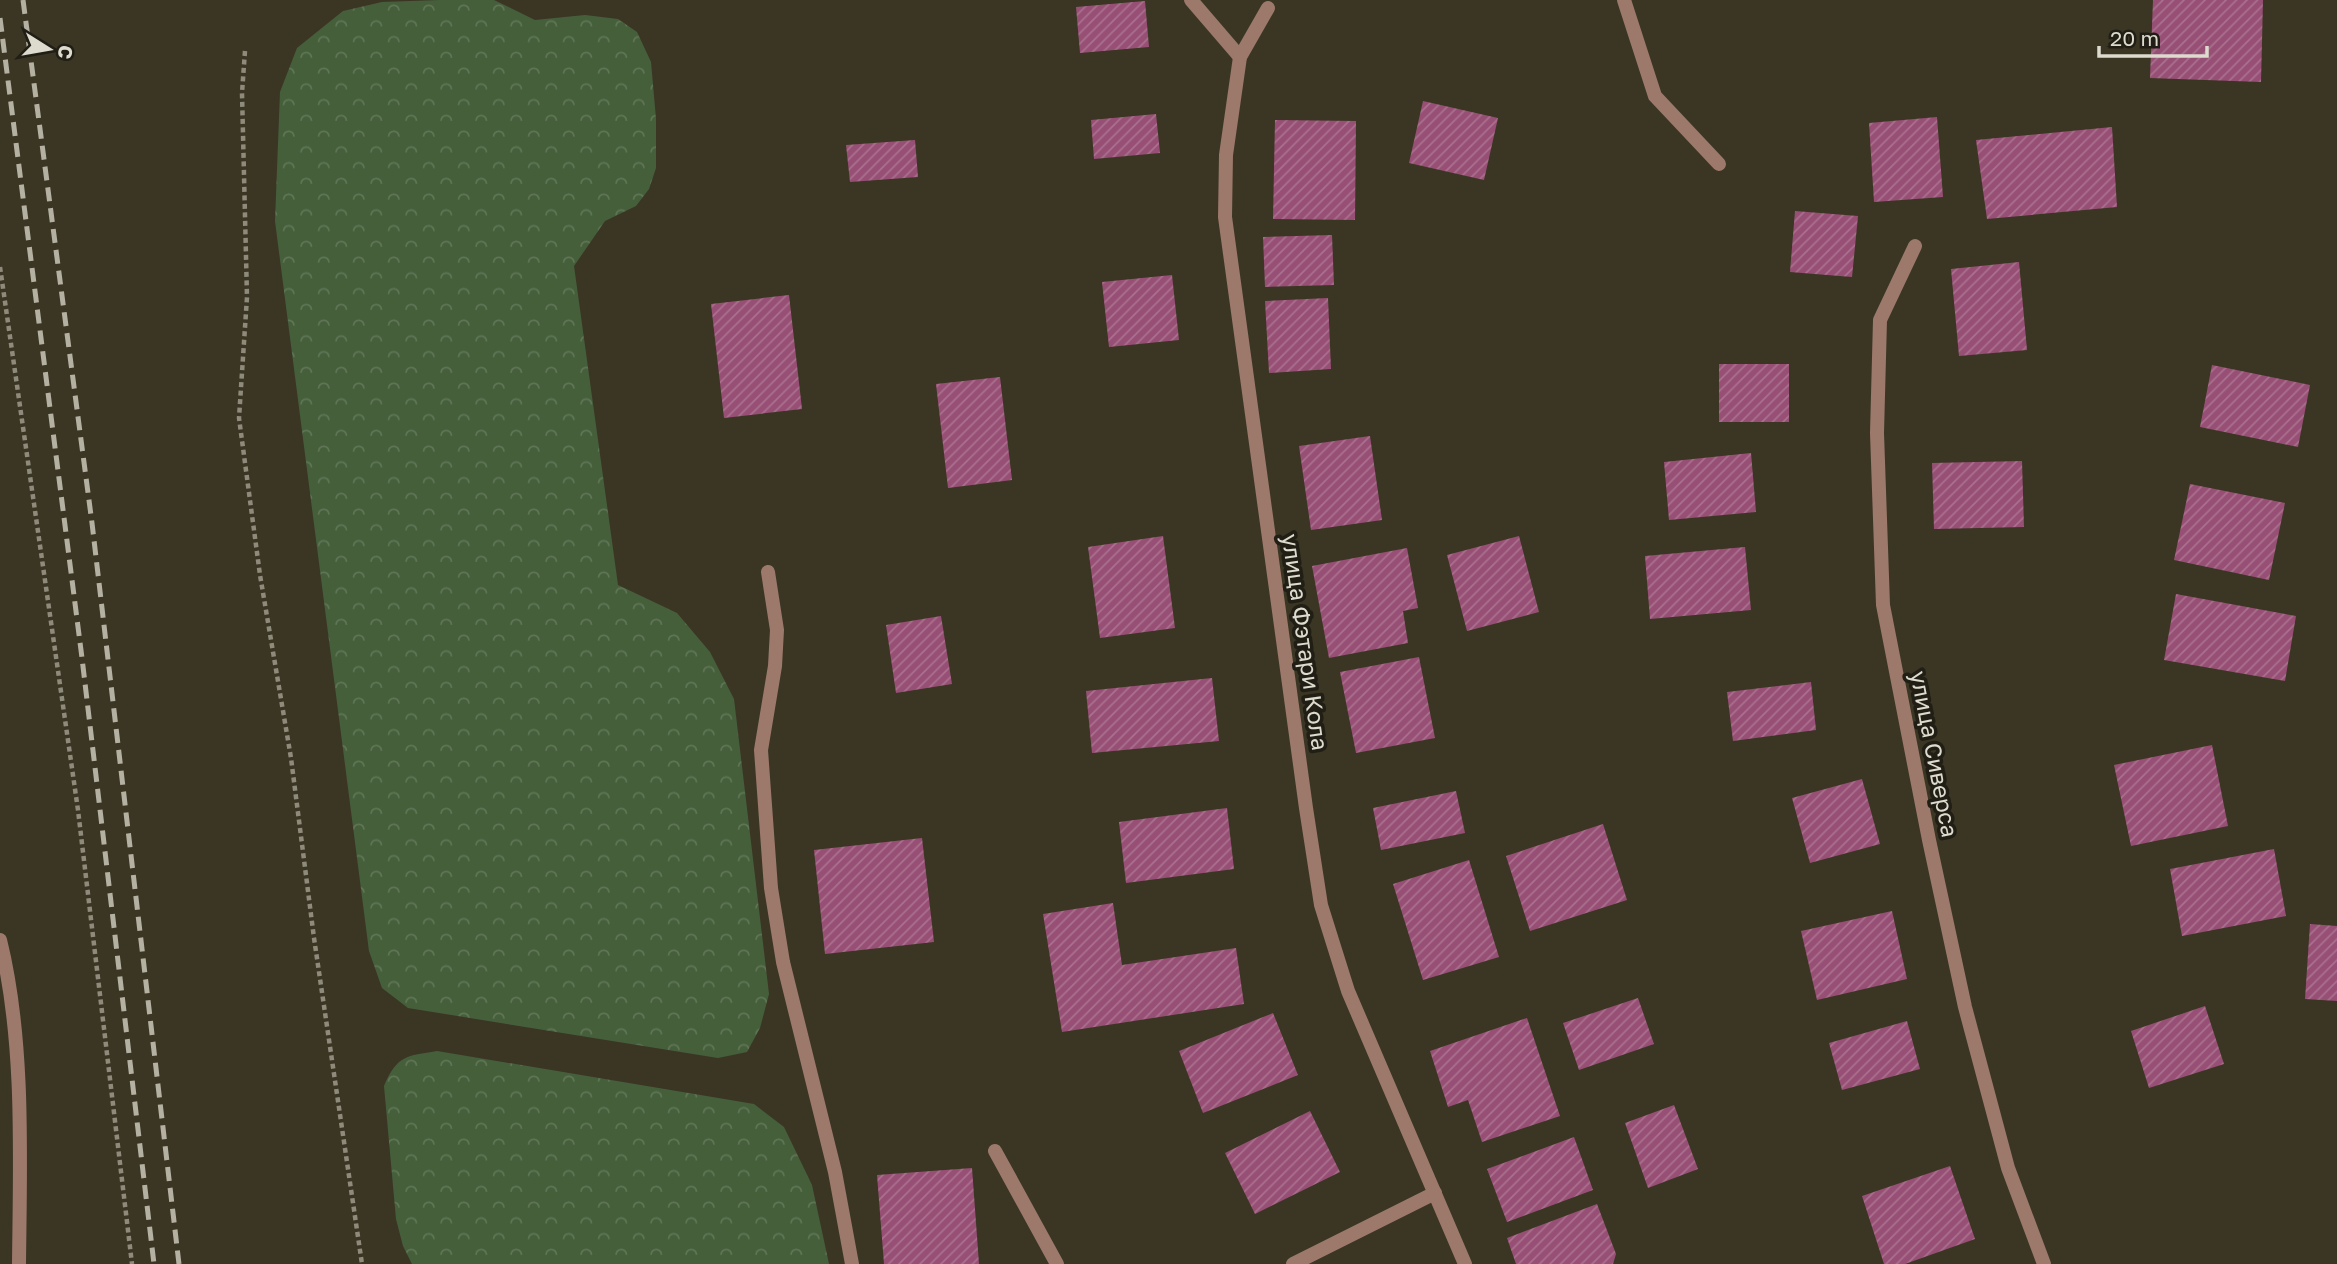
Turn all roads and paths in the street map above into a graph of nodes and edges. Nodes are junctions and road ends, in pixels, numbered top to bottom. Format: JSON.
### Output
{"nodes":[{"id":1,"x":1191,"y":0,"type":"edge"},
{"id":2,"x":1623,"y":0,"type":"edge"},
{"id":3,"x":1271,"y":4,"type":"edge"},
{"id":4,"x":245,"y":51,"type":"dead end"},
{"id":5,"x":1240,"y":57,"type":"junction"},
{"id":6,"x":1719,"y":164,"type":"dead end"},
{"id":7,"x":1916,"y":246,"type":"dead end"},
{"id":8,"x":0,"y":267,"type":"edge"},
{"id":9,"x":768,"y":572,"type":"dead end"},
{"id":10,"x":0,"y":940,"type":"edge"},
{"id":11,"x":995,"y":1151,"type":"dead end"},
{"id":12,"x":1435,"y":1192,"type":"junction"},
{"id":13,"x":19,"y":1264,"type":"edge"},
{"id":14,"x":132,"y":1264,"type":"edge"},
{"id":15,"x":362,"y":1264,"type":"edge"},
{"id":16,"x":852,"y":1264,"type":"edge"},
{"id":17,"x":1057,"y":1264,"type":"edge"},
{"id":18,"x":1293,"y":1264,"type":"edge"},
{"id":19,"x":1465,"y":1264,"type":"edge"},
{"id":20,"x":2044,"y":1264,"type":"edge"}],
"edges":[{"from":1,"to":5,"type":"street"},
{"from":2,"to":6,"type":"street"},
{"from":3,"to":5,"type":"street","name":"улица Фэтари Кола"},
{"from":4,"to":15,"type":"path"},
{"from":5,"to":12,"type":"street","name":"улица Фэтари Кола"},
{"from":7,"to":20,"type":"street","name":"улица Сиверса"},
{"from":8,"to":14,"type":"path"},
{"from":9,"to":16,"type":"street"},
{"from":10,"to":13,"type":"street"},
{"from":11,"to":17,"type":"street"},
{"from":12,"to":18,"type":"street"},
{"from":12,"to":19,"type":"street","name":"улица Фэтари Кола"}]}
